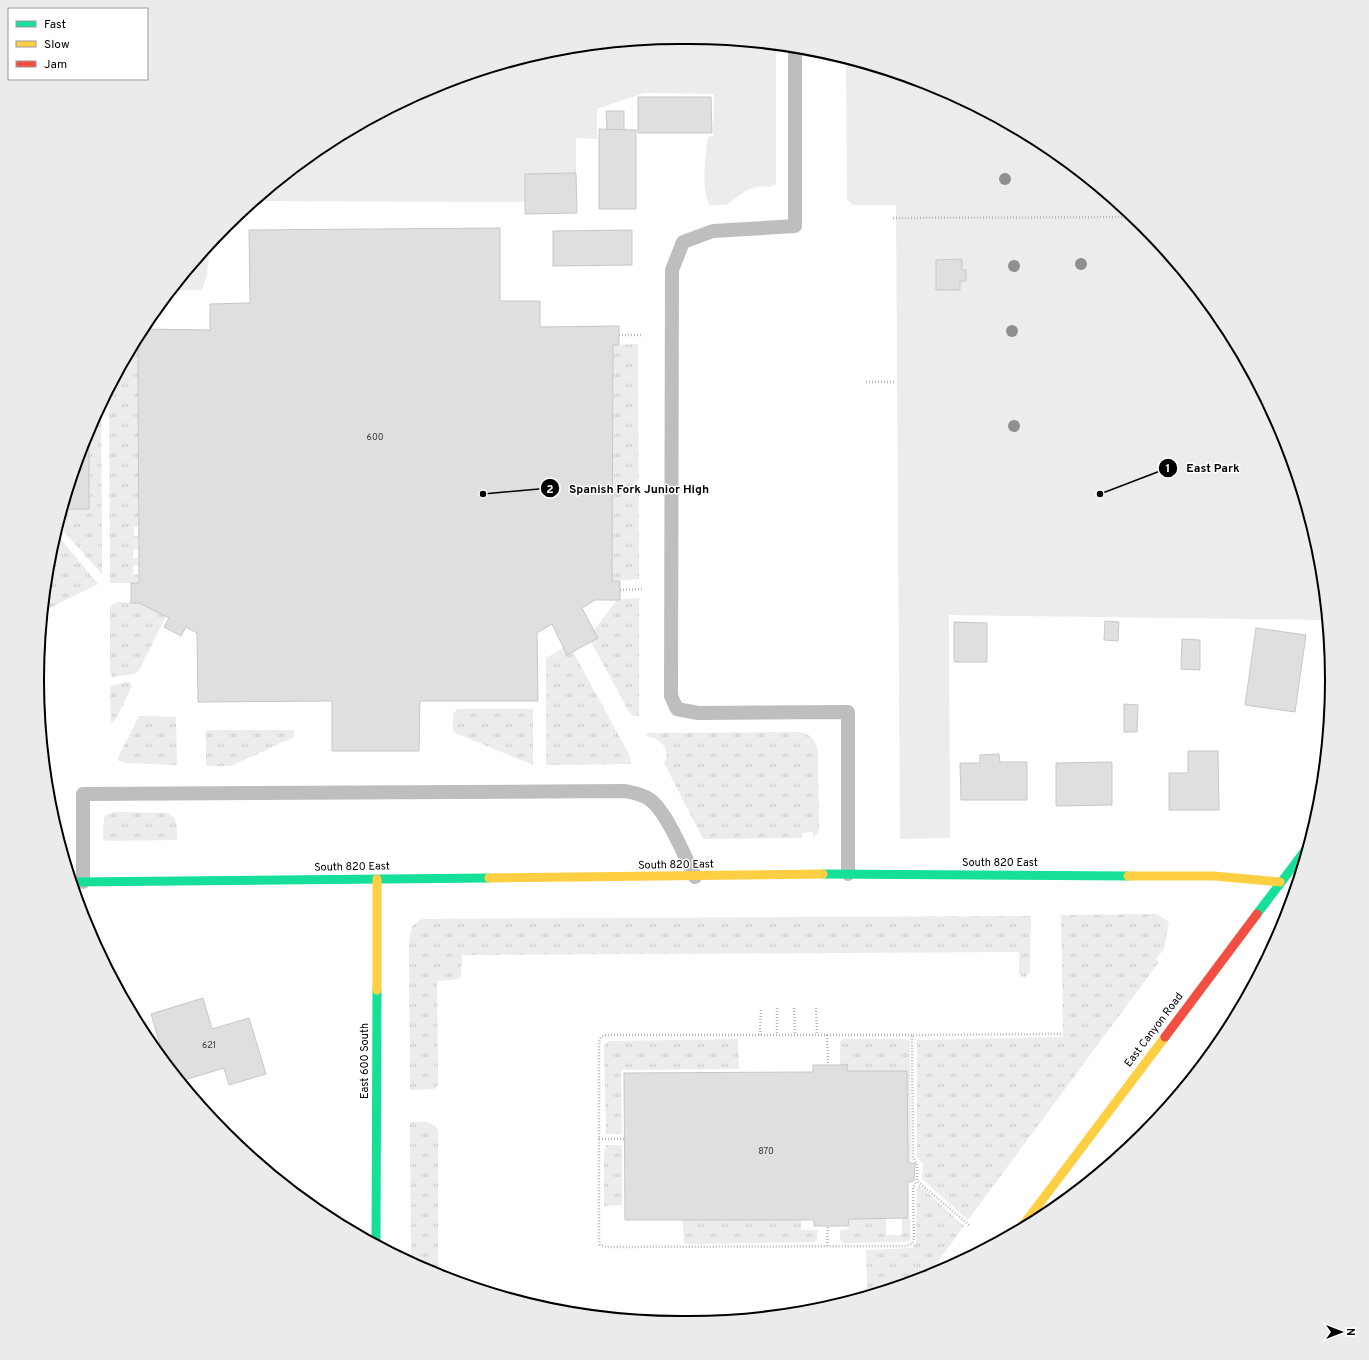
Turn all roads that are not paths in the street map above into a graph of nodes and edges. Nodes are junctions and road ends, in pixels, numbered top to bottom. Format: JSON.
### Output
{"nodes":[{"id":1,"x":795,"y":53,"type":"edge"},
{"id":2,"x":1299,"y":858,"type":"edge"},
{"id":3,"x":848,"y":874,"type":"junction"},
{"id":4,"x":695,"y":877,"type":"junction"},
{"id":5,"x":377,"y":879,"type":"junction"},
{"id":6,"x":78,"y":882,"type":"edge"},
{"id":7,"x":1280,"y":882,"type":"junction"},
{"id":8,"x":1029,"y":1217,"type":"edge"},
{"id":9,"x":376,"y":1238,"type":"edge"}],
"edges":[{"from":1,"to":3,"type":"lane"},
{"from":2,"to":7,"type":"street","name":"East Canyon Road"},
{"from":3,"to":4,"type":"street","name":"South 820 East"},
{"from":3,"to":7,"type":"street","name":"South 820 East"},
{"from":4,"to":5,"type":"street","name":"South 820 East"},
{"from":4,"to":6,"type":"lane"},
{"from":5,"to":6,"type":"street","name":"South 820 East"},
{"from":5,"to":9,"type":"street","name":"East 600 South"},
{"from":7,"to":8,"type":"street","name":"East Canyon Road"}]}
